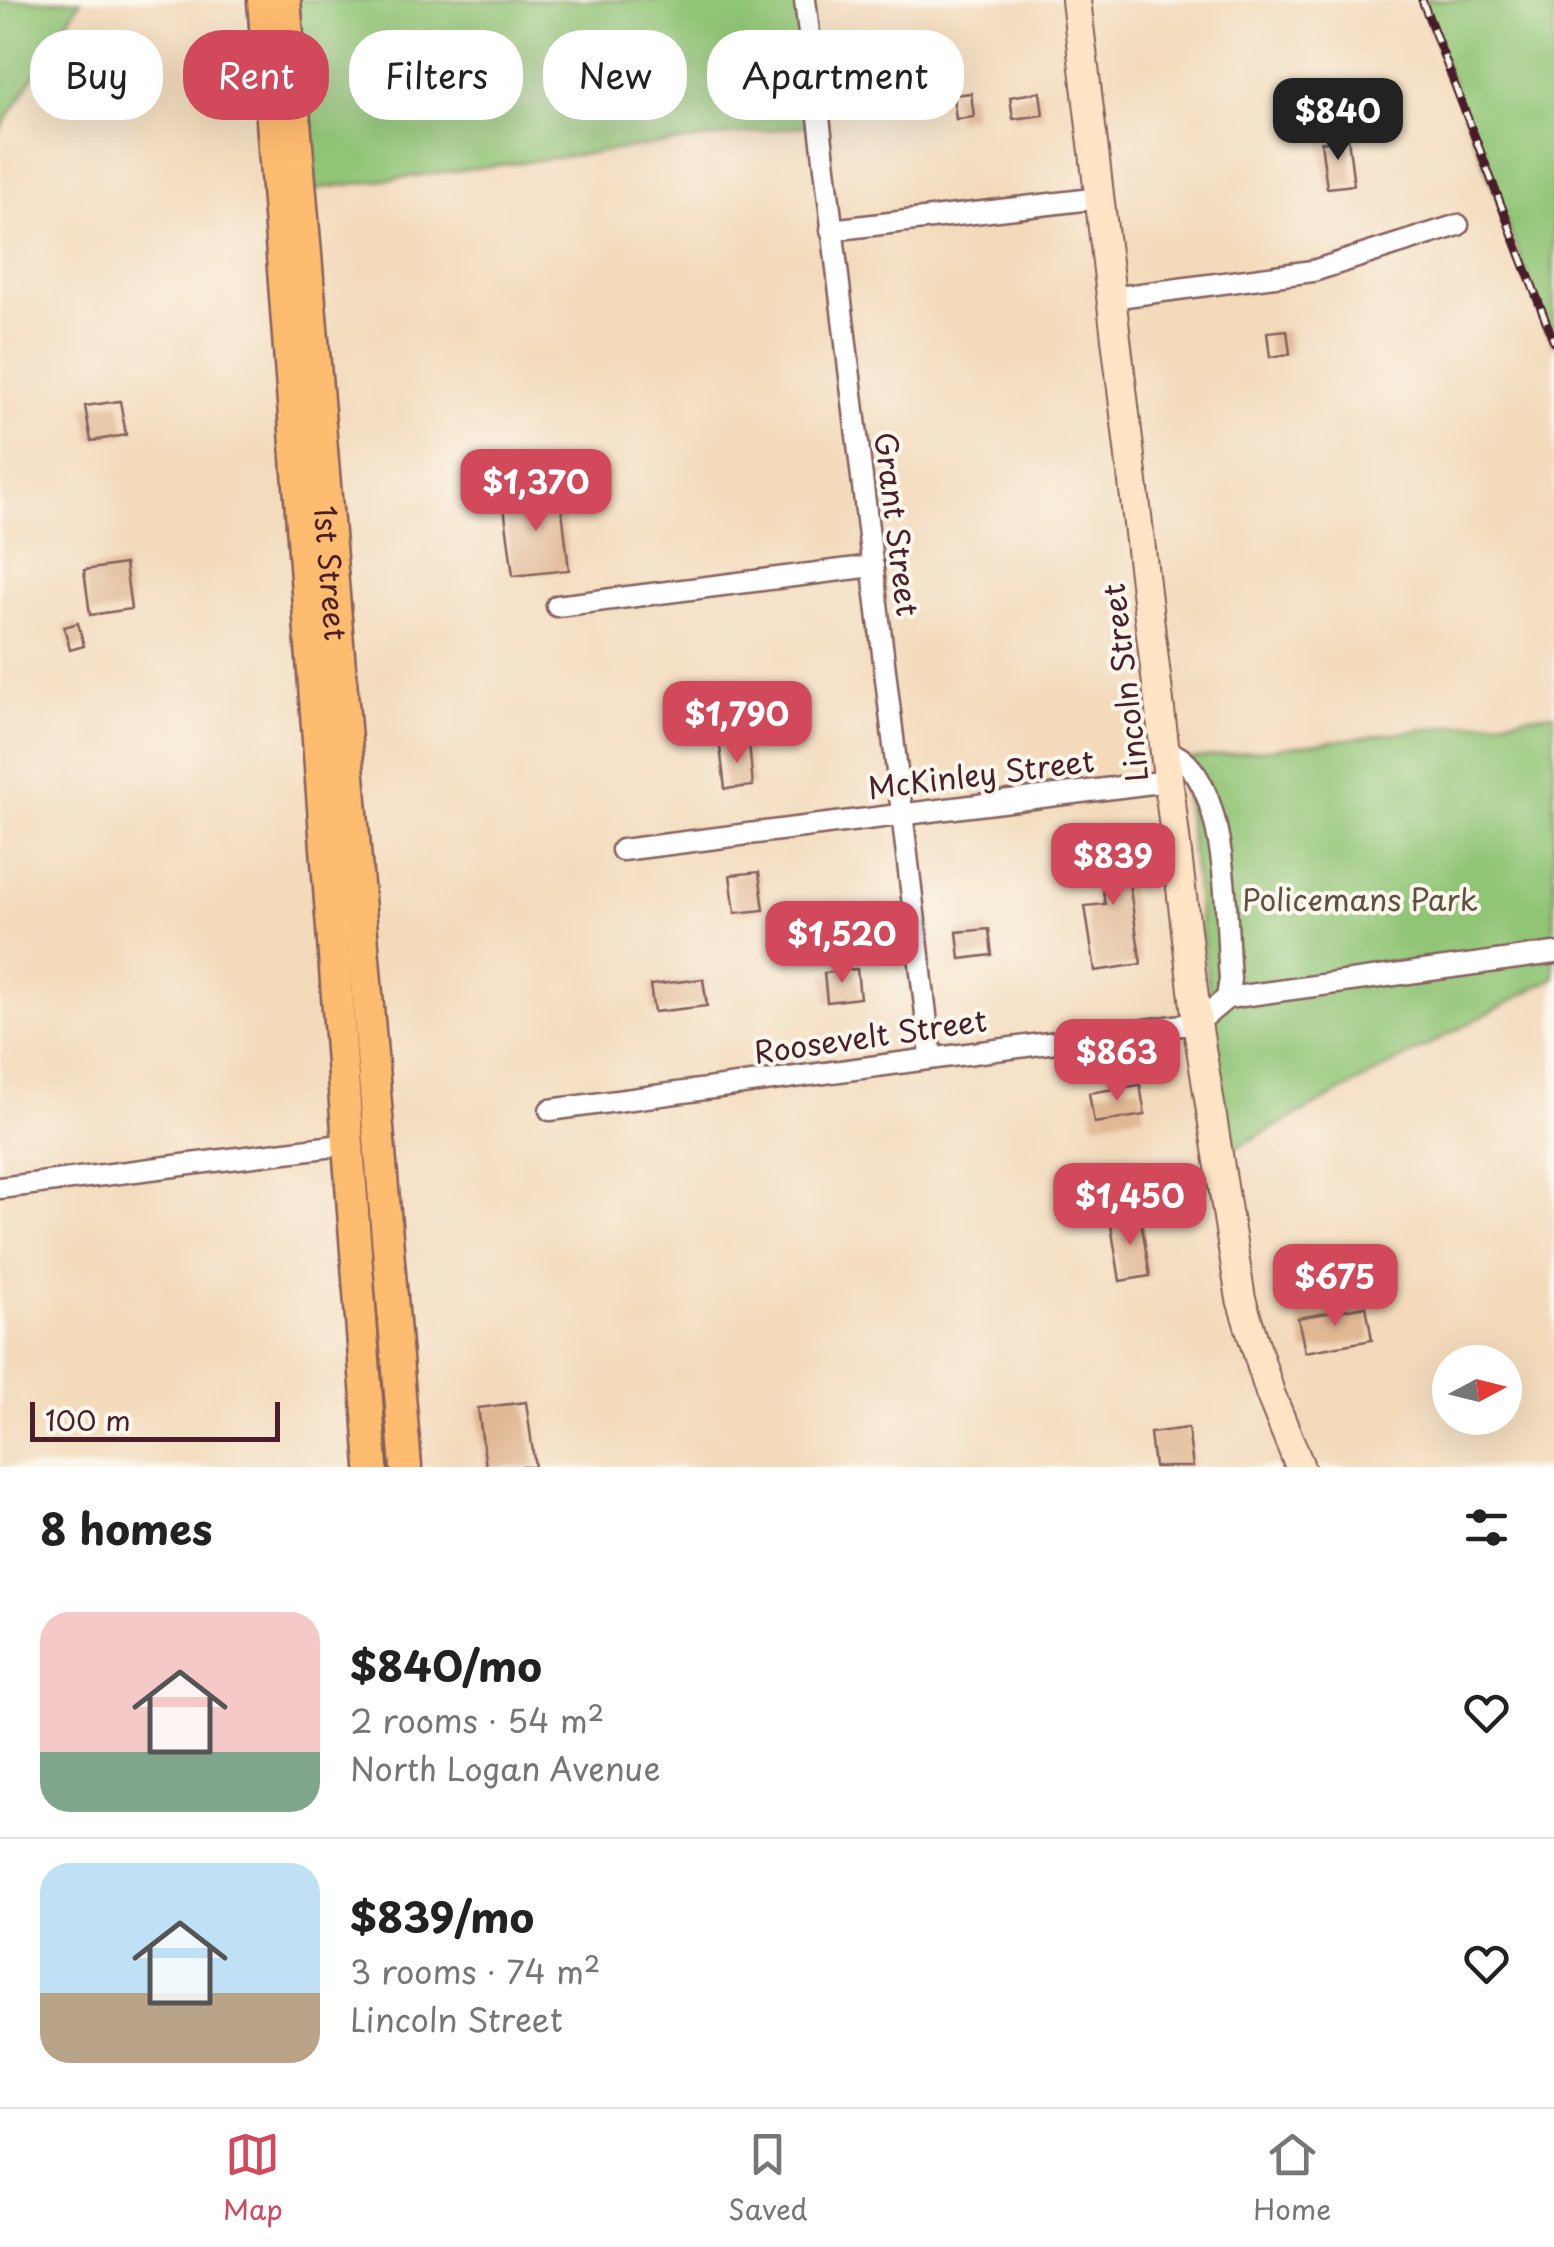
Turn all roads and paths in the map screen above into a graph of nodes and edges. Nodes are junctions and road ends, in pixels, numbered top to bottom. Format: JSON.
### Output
{"nodes":[{"id":1,"x":263,"y":0,"type":"edge"},
{"id":2,"x":285,"y":0,"type":"edge"},
{"id":3,"x":805,"y":0,"type":"edge"},
{"id":4,"x":1076,"y":0,"type":"edge"},
{"id":5,"x":1100,"y":198,"type":"junction"},
{"id":6,"x":1458,"y":225,"type":"dead end"},
{"id":7,"x":831,"y":230,"type":"junction"},
{"id":8,"x":1112,"y":298,"type":"junction"},
{"id":9,"x":873,"y":566,"type":"junction"},
{"id":10,"x":556,"y":606,"type":"dead end"},
{"id":11,"x":1165,"y":751,"type":"junction"},
{"id":12,"x":1168,"y":781,"type":"junction"},
{"id":13,"x":904,"y":812,"type":"junction"},
{"id":14,"x":622,"y":850,"type":"dead end"},
{"id":15,"x":1554,"y":953,"type":"edge"},
{"id":16,"x":1227,"y":998,"type":"junction"},
{"id":17,"x":1198,"y":1023,"type":"junction"},
{"id":18,"x":932,"y":1056,"type":"junction"},
{"id":19,"x":550,"y":1110,"type":"dead end"},
{"id":20,"x":363,"y":1144,"type":"junction"},
{"id":21,"x":0,"y":1188,"type":"edge"},
{"id":22,"x":372,"y":1467,"type":"edge"},
{"id":23,"x":406,"y":1467,"type":"edge"},
{"id":24,"x":1300,"y":1467,"type":"edge"}],
"edges":[{"from":1,"to":20,"type":"main road","name":"1st Street"},
{"from":2,"to":20,"type":"main road","name":"1st Street"},
{"from":3,"to":7,"type":"street","name":"Grant Street"},
{"from":4,"to":5,"type":"main road","name":"Lincoln Street"},
{"from":5,"to":7,"type":"street"},
{"from":5,"to":8,"type":"main road","name":"Lincoln Street"},
{"from":6,"to":8,"type":"street"},
{"from":7,"to":9,"type":"street","name":"Grant Street"},
{"from":8,"to":11,"type":"main road","name":"Lincoln Street"},
{"from":9,"to":10,"type":"street"},
{"from":9,"to":13,"type":"street","name":"Grant Street"},
{"from":11,"to":12,"type":"main road","name":"Lincoln Street"},
{"from":11,"to":16,"type":"street"},
{"from":12,"to":13,"type":"street","name":"McKinley Street"},
{"from":12,"to":17,"type":"main road","name":"Lincoln Street"},
{"from":13,"to":14,"type":"street","name":"McKinley Street"},
{"from":13,"to":18,"type":"street","name":"Grant Street"},
{"from":15,"to":16,"type":"street"},
{"from":16,"to":17,"type":"street"},
{"from":17,"to":18,"type":"street","name":"Roosevelt Street"},
{"from":17,"to":24,"type":"main road","name":"Lincoln Street"},
{"from":18,"to":19,"type":"street","name":"Roosevelt Street"},
{"from":20,"to":21,"type":"street"},
{"from":20,"to":22,"type":"main road"},
{"from":20,"to":23,"type":"main road"}]}
